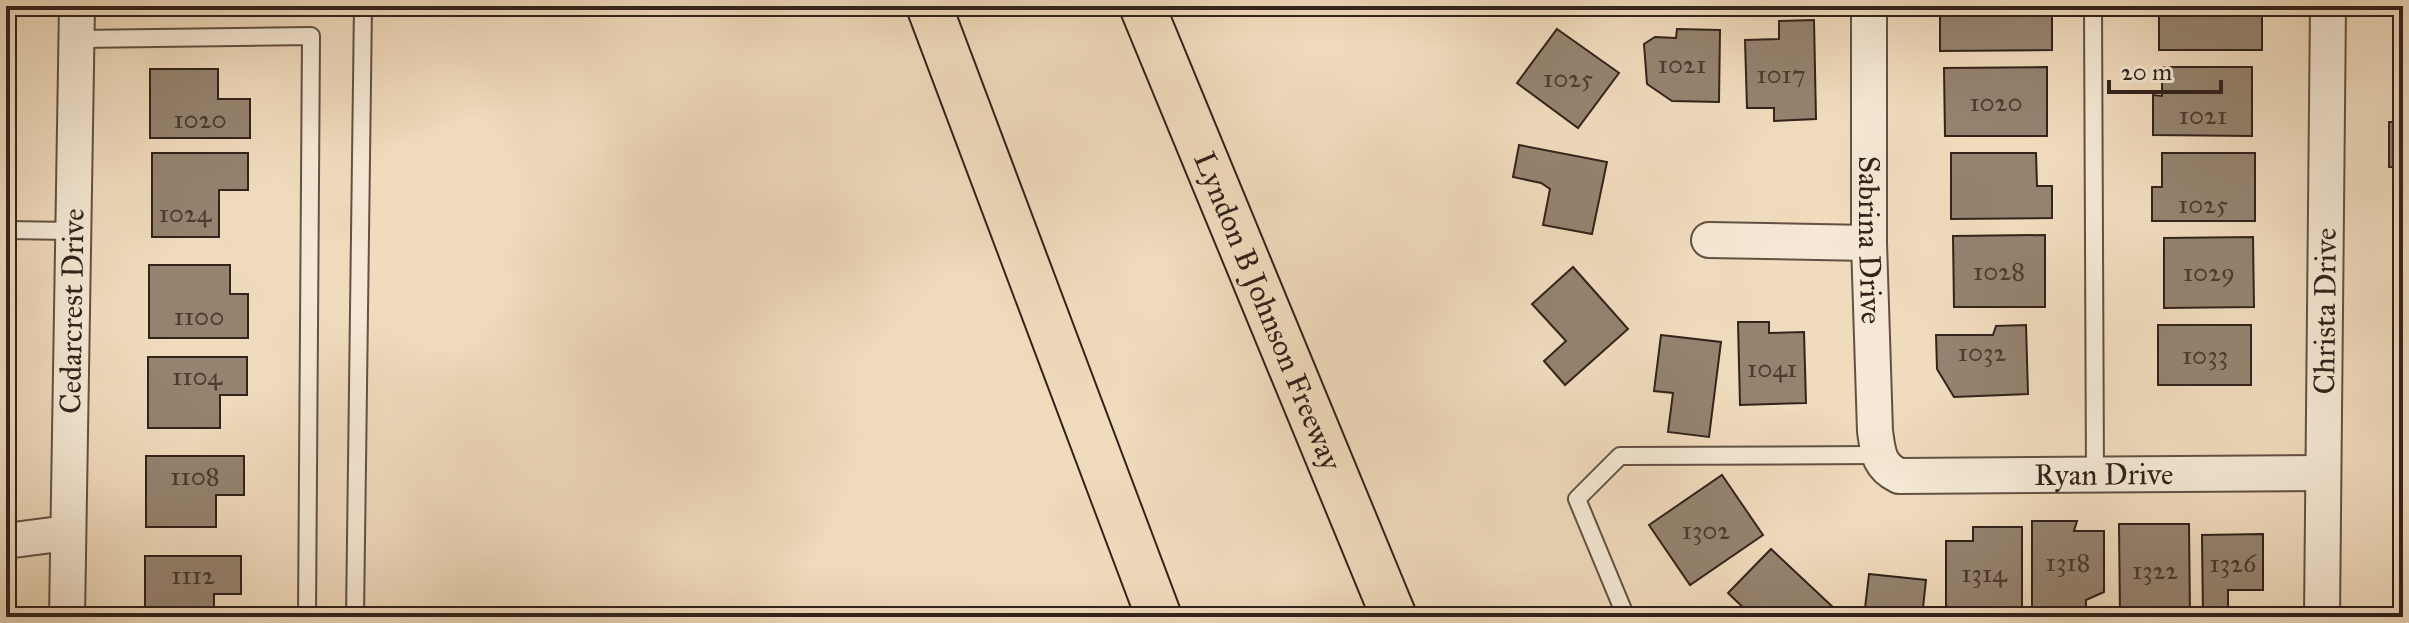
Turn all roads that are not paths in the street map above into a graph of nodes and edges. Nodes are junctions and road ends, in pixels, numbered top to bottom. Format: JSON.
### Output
{"nodes":[{"id":1,"x":363,"y":6,"type":"edge"},
{"id":2,"x":929,"y":6,"type":"edge"},
{"id":3,"x":1142,"y":6,"type":"edge"},
{"id":4,"x":1869,"y":6,"type":"edge"},
{"id":5,"x":2093,"y":6,"type":"edge"},
{"id":6,"x":2328,"y":6,"type":"edge"},
{"id":7,"x":77,"y":22,"type":"edge"},
{"id":8,"x":6,"y":230,"type":"edge"},
{"id":9,"x":73,"y":231,"type":"junction"},
{"id":10,"x":1709,"y":240,"type":"dead end"},
{"id":11,"x":1869,"y":243,"type":"junction"},
{"id":12,"x":1882,"y":463,"type":"junction"},
{"id":13,"x":2323,"y":473,"type":"junction"},
{"id":14,"x":2095,"y":476,"type":"junction"},
{"id":15,"x":67,"y":533,"type":"junction"},
{"id":16,"x":6,"y":541,"type":"edge"},
{"id":17,"x":67,"y":617,"type":"edge"},
{"id":18,"x":307,"y":617,"type":"edge"},
{"id":19,"x":355,"y":617,"type":"edge"},
{"id":20,"x":1159,"y":617,"type":"edge"},
{"id":21,"x":1394,"y":617,"type":"edge"},
{"id":22,"x":1626,"y":617,"type":"edge"},
{"id":23,"x":2322,"y":617,"type":"edge"}],
"edges":[{"from":1,"to":19,"type":"lane"},
{"from":2,"to":20,"type":"highway"},
{"from":3,"to":21,"type":"highway","name":"Lyndon B Johnson Freeway"},
{"from":4,"to":11,"type":"street","name":"Sabrina Drive"},
{"from":5,"to":14,"type":"lane"},
{"from":6,"to":13,"type":"street","name":"Christa Drive"},
{"from":7,"to":9,"type":"street","name":"Cedarcrest Drive"},
{"from":7,"to":18,"type":"lane"},
{"from":8,"to":9,"type":"lane"},
{"from":9,"to":15,"type":"street","name":"Cedarcrest Drive"},
{"from":10,"to":11,"type":"street"},
{"from":11,"to":12,"type":"street","name":"Sabrina Drive"},
{"from":12,"to":14,"type":"street","name":"Ryan Drive"},
{"from":12,"to":22,"type":"lane"},
{"from":13,"to":14,"type":"street","name":"Ryan Drive"},
{"from":13,"to":23,"type":"street","name":"Christa Drive"},
{"from":15,"to":16,"type":"street"},
{"from":15,"to":17,"type":"street","name":"Cedarcrest Drive"}]}
